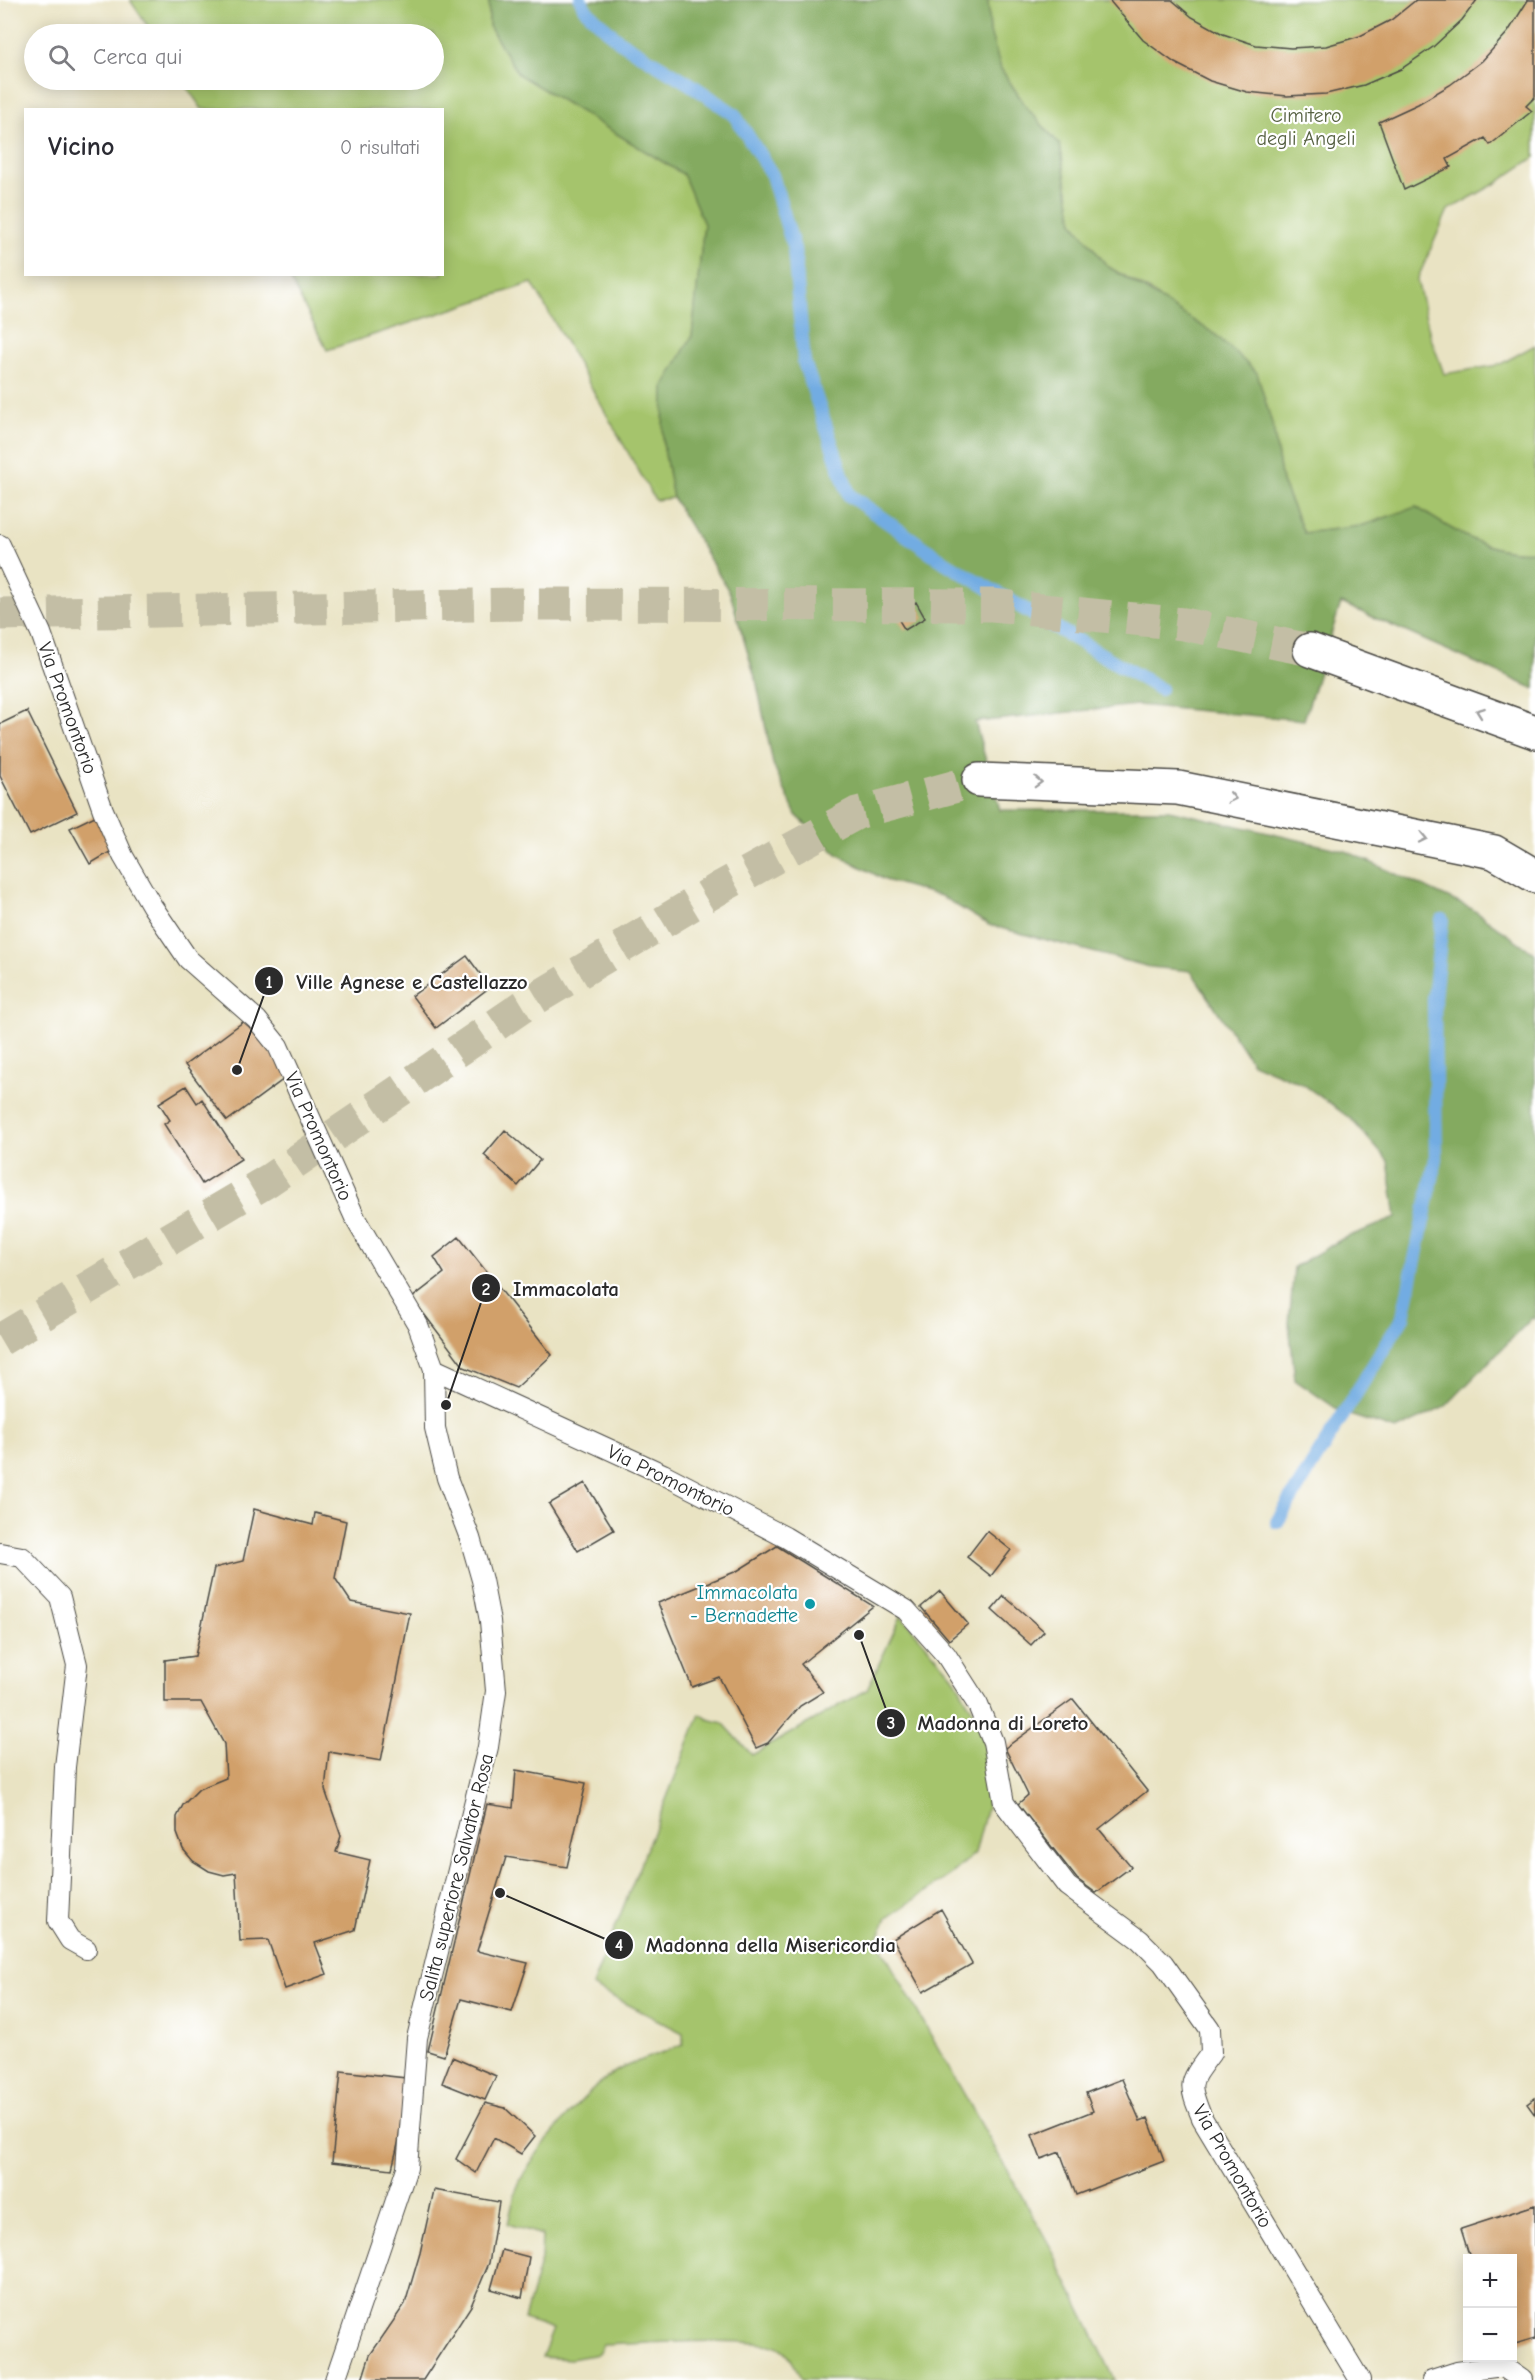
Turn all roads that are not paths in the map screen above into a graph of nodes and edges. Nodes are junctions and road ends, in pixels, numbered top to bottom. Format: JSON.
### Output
{"nodes":[{"id":1,"x":0,"y":545,"type":"edge"},
{"id":2,"x":1310,"y":650,"type":"tunnel mouth"},
{"id":3,"x":1535,"y":732,"type":"edge"},
{"id":4,"x":980,"y":780,"type":"tunnel mouth"},
{"id":5,"x":1535,"y":876,"type":"edge"},
{"id":6,"x":434,"y":1369,"type":"junction"},
{"id":7,"x":0,"y":1553,"type":"edge"},
{"id":8,"x":86,"y":1949,"type":"dead end"},
{"id":9,"x":335,"y":2380,"type":"edge"},
{"id":10,"x":1360,"y":2380,"type":"edge"},
{"id":11,"x":1432,"y":2380,"type":"edge"},
{"id":12,"x":1522,"y":2380,"type":"edge"}],
"edges":[{"from":1,"to":6,"type":"lane","name":"Via Promontorio"},
{"from":3,"to":2,"type":"highway","one_way":true},
{"from":4,"to":5,"type":"highway","one_way":true},
{"from":6,"to":9,"type":"lane","name":"Salita superiore Salvator Rosa"},
{"from":6,"to":10,"type":"lane","name":"Via Promontorio"},
{"from":7,"to":8,"type":"lane"},
{"from":11,"to":12,"type":"lane"}]}
